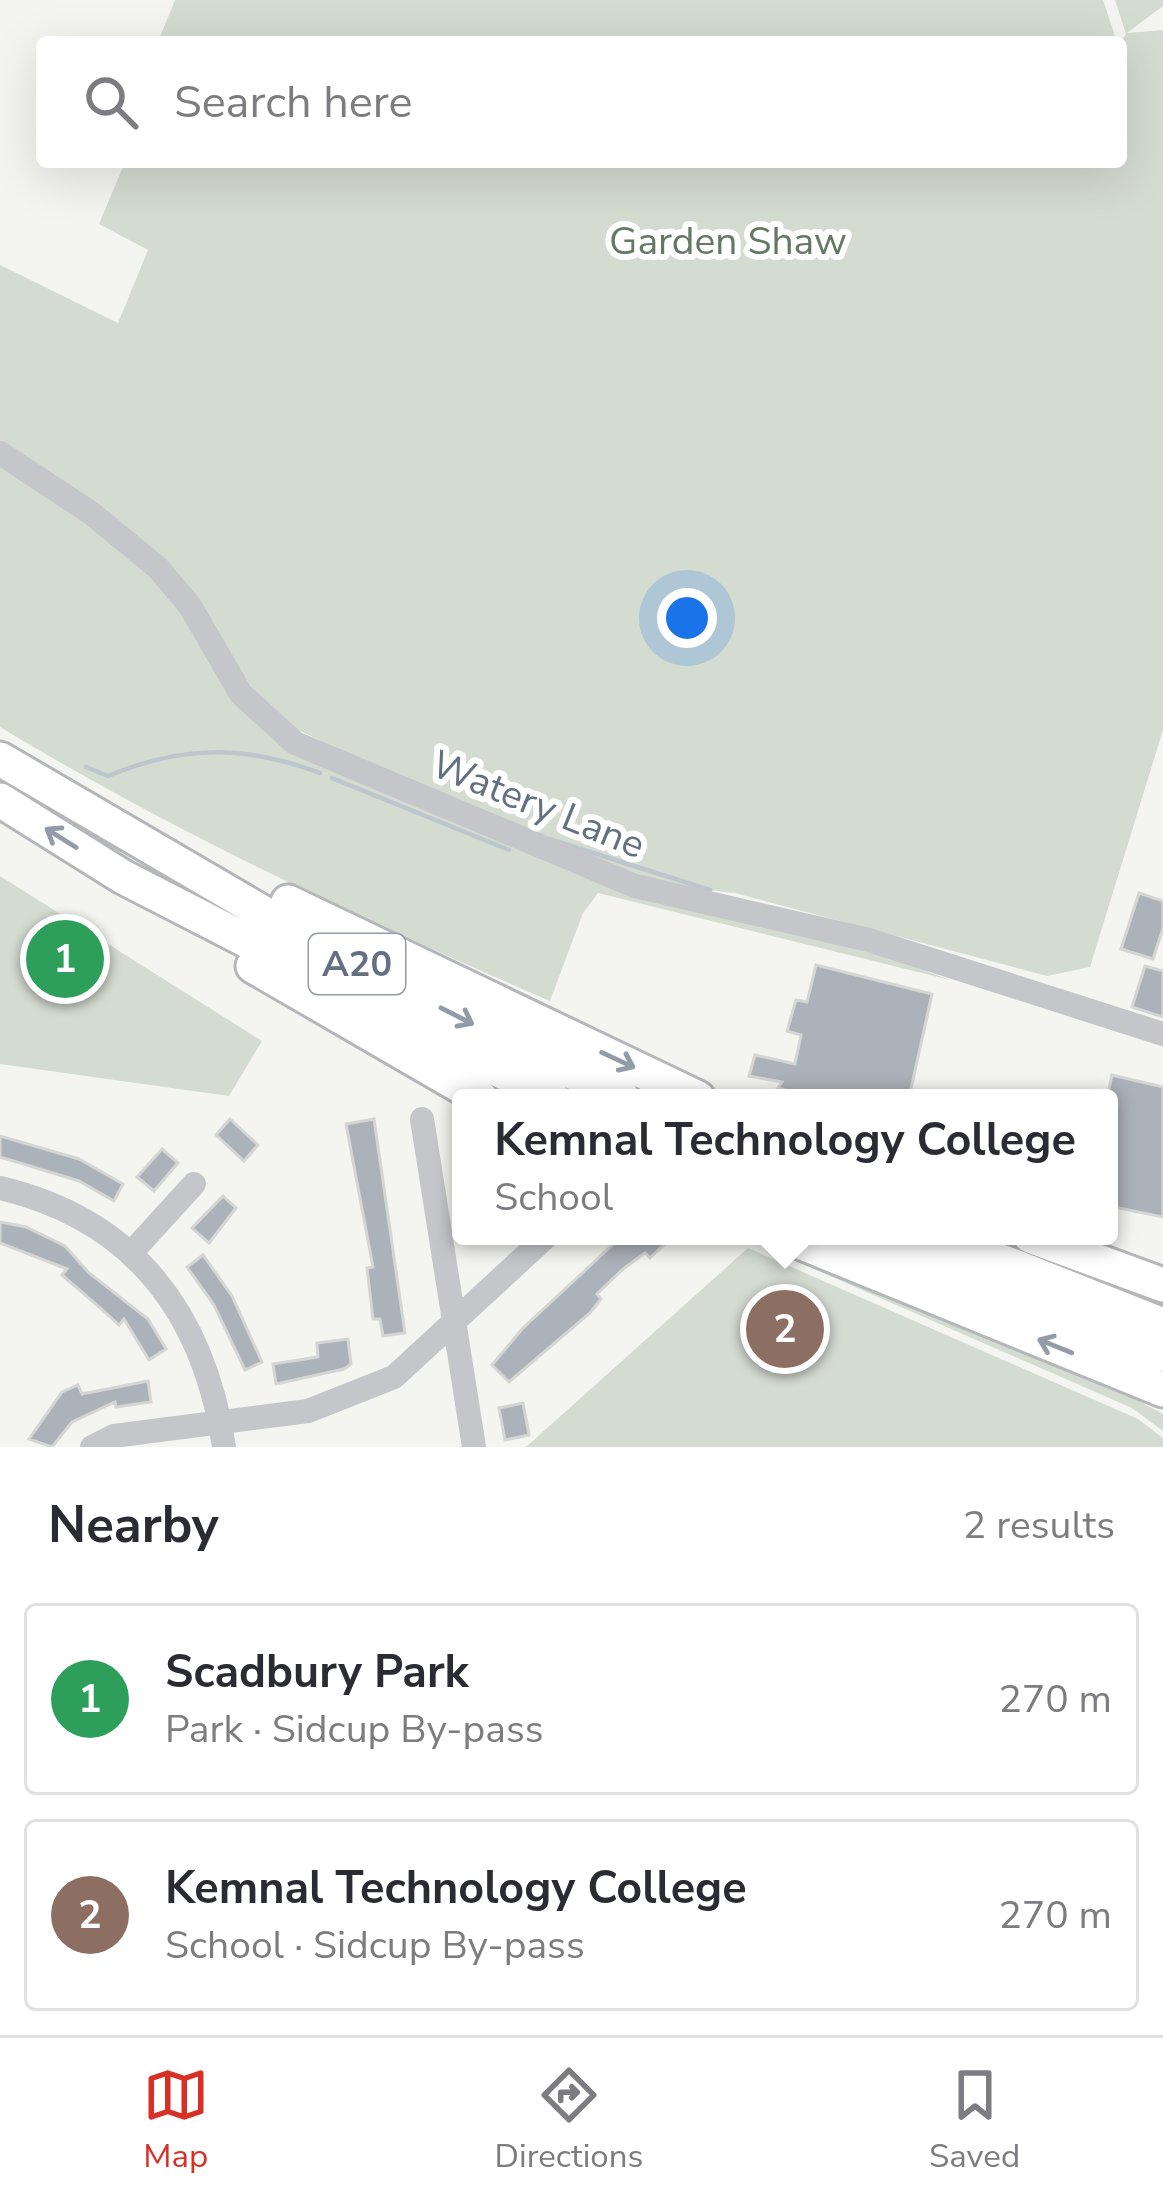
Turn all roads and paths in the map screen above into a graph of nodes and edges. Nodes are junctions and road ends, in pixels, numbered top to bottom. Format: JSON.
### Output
{"nodes":[{"id":1,"x":0,"y":453,"type":"edge"},
{"id":2,"x":0,"y":759,"type":"edge"},
{"id":3,"x":0,"y":800,"type":"edge"},
{"id":4,"x":98,"y":818,"type":"junction"},
{"id":5,"x":123,"y":877,"type":"junction"},
{"id":6,"x":1163,"y":1034,"type":"edge"},
{"id":7,"x":465,"y":1089,"type":"edge"},
{"id":8,"x":536,"y":1089,"type":"edge"},
{"id":9,"x":605,"y":1089,"type":"edge"},
{"id":10,"x":679,"y":1089,"type":"edge"},
{"id":11,"x":422,"y":1119,"type":"dead end"},
{"id":12,"x":194,"y":1184,"type":"dead end"},
{"id":13,"x":0,"y":1188,"type":"edge"},
{"id":14,"x":538,"y":1245,"type":"edge"},
{"id":15,"x":807,"y":1245,"type":"edge"},
{"id":16,"x":884,"y":1245,"type":"edge"},
{"id":17,"x":961,"y":1245,"type":"edge"},
{"id":18,"x":1054,"y":1245,"type":"edge"},
{"id":19,"x":130,"y":1253,"type":"junction"},
{"id":20,"x":1163,"y":1285,"type":"edge"},
{"id":21,"x":1163,"y":1324,"type":"edge"},
{"id":22,"x":455,"y":1326,"type":"junction"},
{"id":23,"x":1163,"y":1355,"type":"edge"},
{"id":24,"x":1163,"y":1390,"type":"edge"},
{"id":25,"x":222,"y":1435,"type":"edge"},
{"id":26,"x":92,"y":1447,"type":"edge"},
{"id":27,"x":473,"y":1447,"type":"edge"}],
"edges":[{"from":1,"to":6,"type":"street","name":"Watery Lane"},
{"from":2,"to":4,"type":"highway","number":"A20"},
{"from":5,"to":3,"type":"highway","number":"A20","one_way":true},
{"from":4,"to":9,"type":"highway","number":"A20","one_way":true},
{"from":4,"to":10,"type":"highway","number":"A20","one_way":true},
{"from":5,"to":7,"type":"highway","number":"A20"},
{"from":5,"to":8,"type":"highway","number":"A20"},
{"from":11,"to":22,"type":"street"},
{"from":12,"to":19,"type":"street"},
{"from":13,"to":19,"type":"street"},
{"from":14,"to":22,"type":"street"},
{"from":24,"to":15,"type":"highway","one_way":true},
{"from":16,"to":23,"type":"highway"},
{"from":17,"to":21,"type":"highway"},
{"from":18,"to":20,"type":"highway"},
{"from":19,"to":25,"type":"street"},
{"from":22,"to":25,"type":"street"},
{"from":22,"to":27,"type":"street"},
{"from":25,"to":26,"type":"street"}]}
